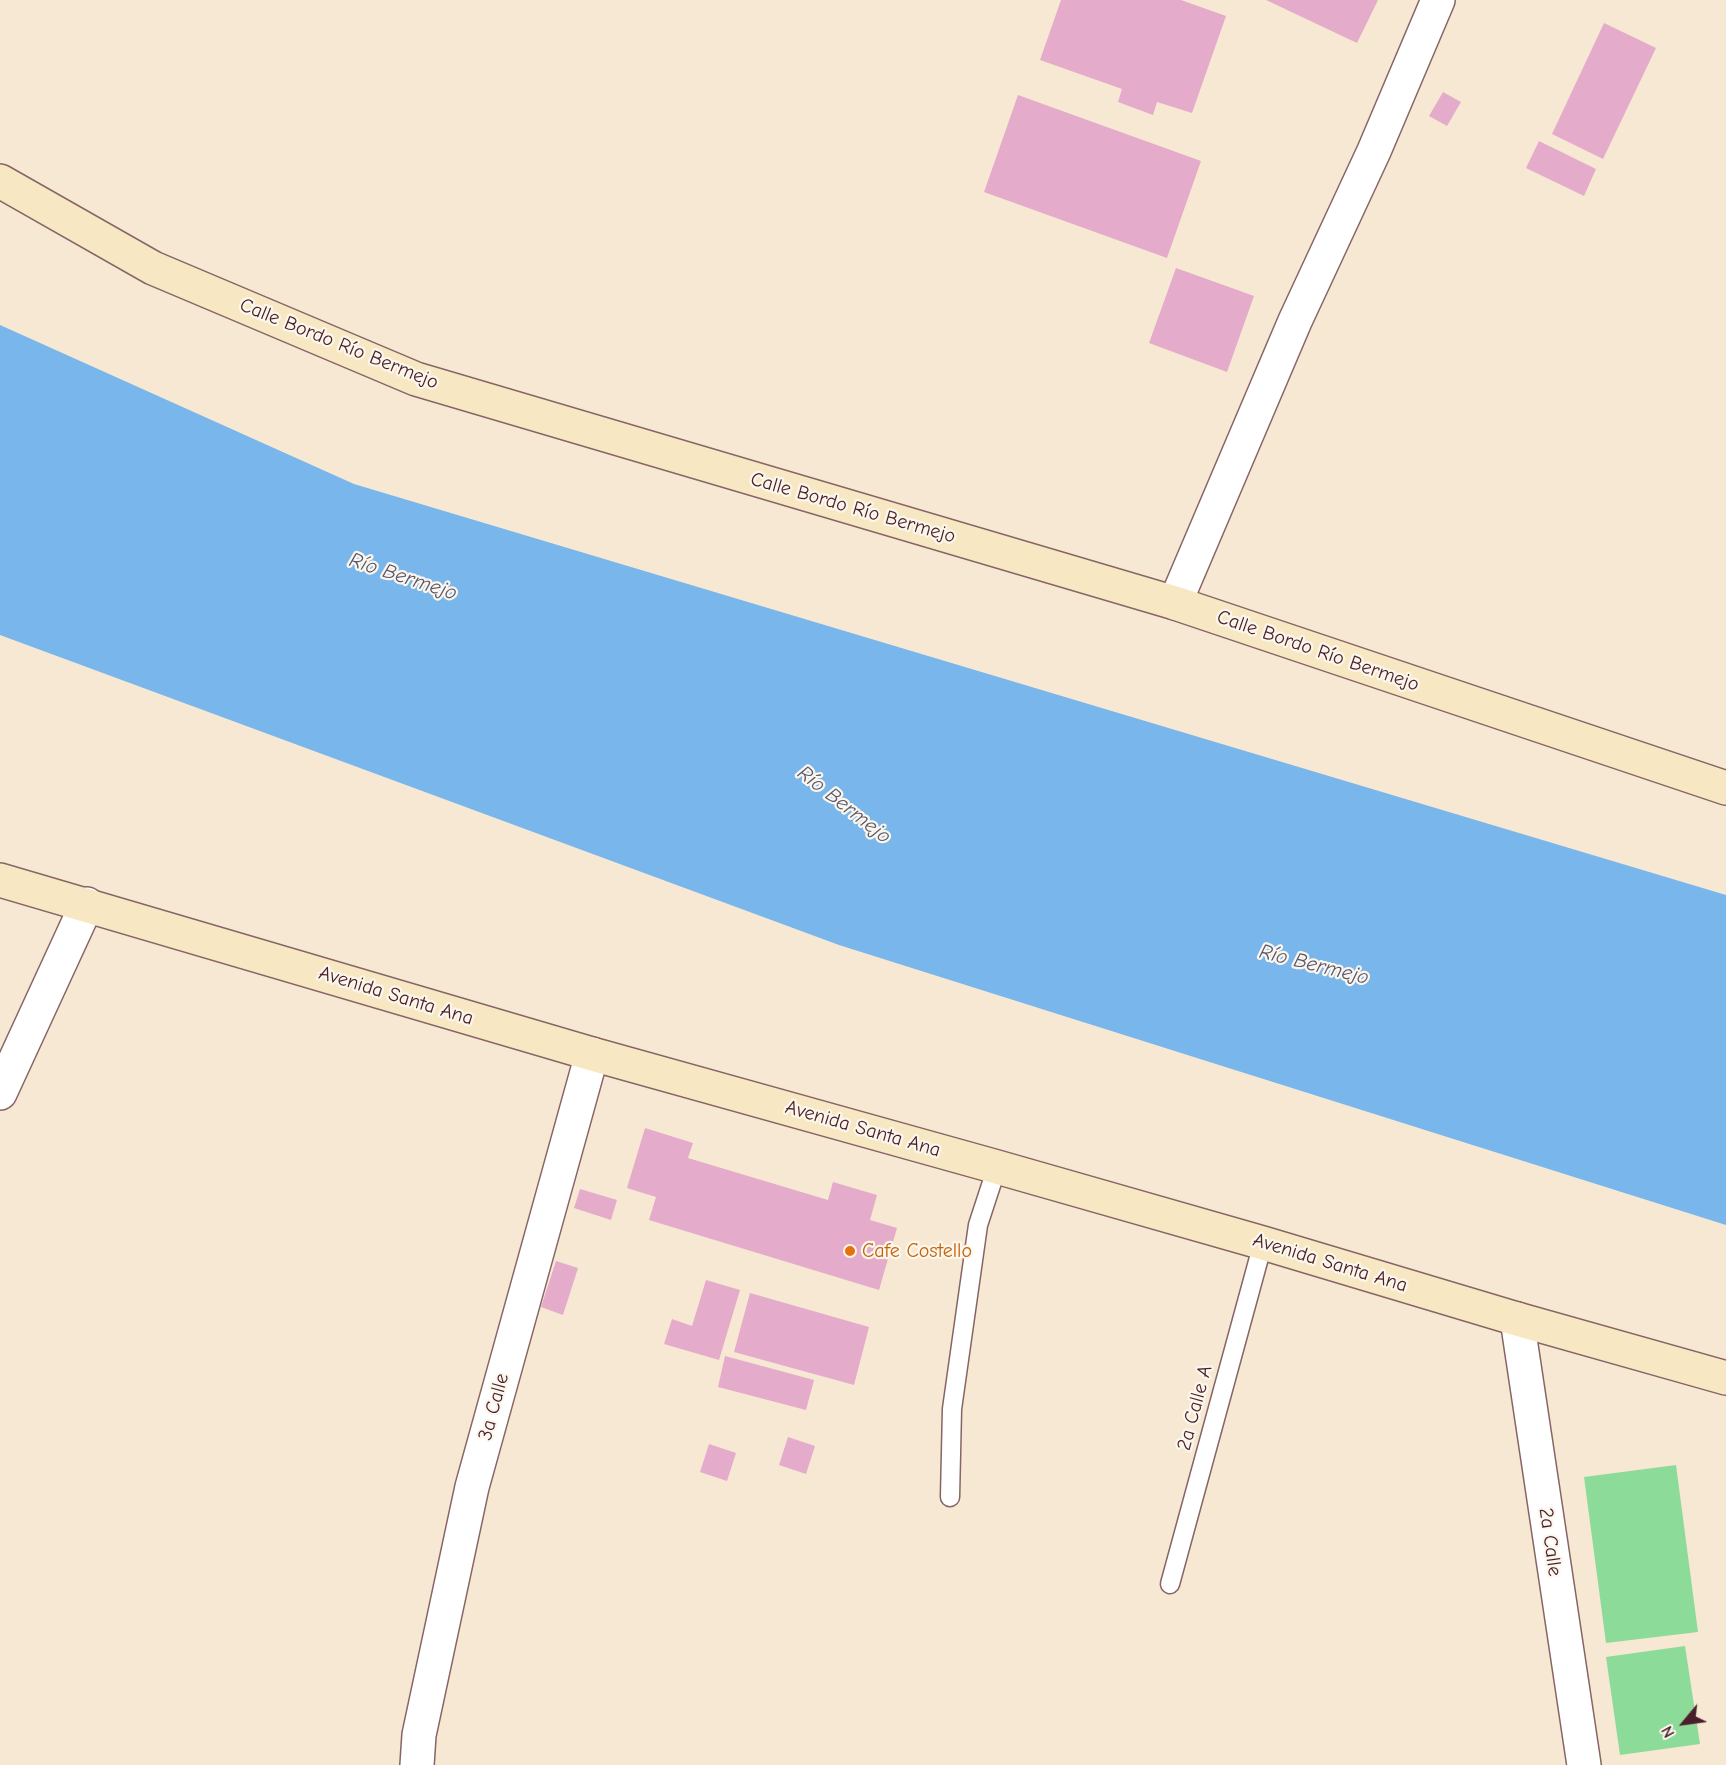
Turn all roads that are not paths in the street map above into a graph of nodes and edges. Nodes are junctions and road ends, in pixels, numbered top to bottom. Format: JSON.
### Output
{"nodes":[{"id":1,"x":1438,"y":0,"type":"edge"},
{"id":2,"x":0,"y":181,"type":"edge"},
{"id":3,"x":1175,"y":603,"type":"junction"},
{"id":4,"x":1726,"y":788,"type":"edge"},
{"id":5,"x":0,"y":880,"type":"edge"},
{"id":6,"x":87,"y":904,"type":"junction"},
{"id":7,"x":592,"y":1054,"type":"junction"},
{"id":8,"x":0,"y":1093,"type":"edge"},
{"id":9,"x":997,"y":1167,"type":"junction"},
{"id":10,"x":1263,"y":1243,"type":"junction"},
{"id":11,"x":1517,"y":1319,"type":"junction"},
{"id":12,"x":1726,"y":1378,"type":"edge"},
{"id":13,"x":950,"y":1497,"type":"dead end"},
{"id":14,"x":1170,"y":1584,"type":"dead end"},
{"id":15,"x":417,"y":1765,"type":"edge"},
{"id":16,"x":1584,"y":1765,"type":"edge"}],
"edges":[{"from":1,"to":3,"type":"street"},
{"from":2,"to":3,"type":"main road","name":"Calle Bordo Río Bermejo"},
{"from":3,"to":4,"type":"main road","name":"Calle Bordo Río Bermejo"},
{"from":5,"to":6,"type":"main road","name":"Avenida Santa Ana"},
{"from":6,"to":7,"type":"main road","name":"Avenida Santa Ana"},
{"from":6,"to":8,"type":"street"},
{"from":7,"to":9,"type":"main road","name":"Avenida Santa Ana"},
{"from":7,"to":15,"type":"street","name":"3a Calle"},
{"from":9,"to":10,"type":"main road","name":"Avenida Santa Ana"},
{"from":9,"to":13,"type":"lane"},
{"from":10,"to":11,"type":"main road","name":"Avenida Santa Ana"},
{"from":10,"to":14,"type":"lane","name":"2a Calle A"},
{"from":11,"to":12,"type":"main road","name":"Avenida Santa Ana"},
{"from":11,"to":16,"type":"street","name":"2a Calle"}]}
